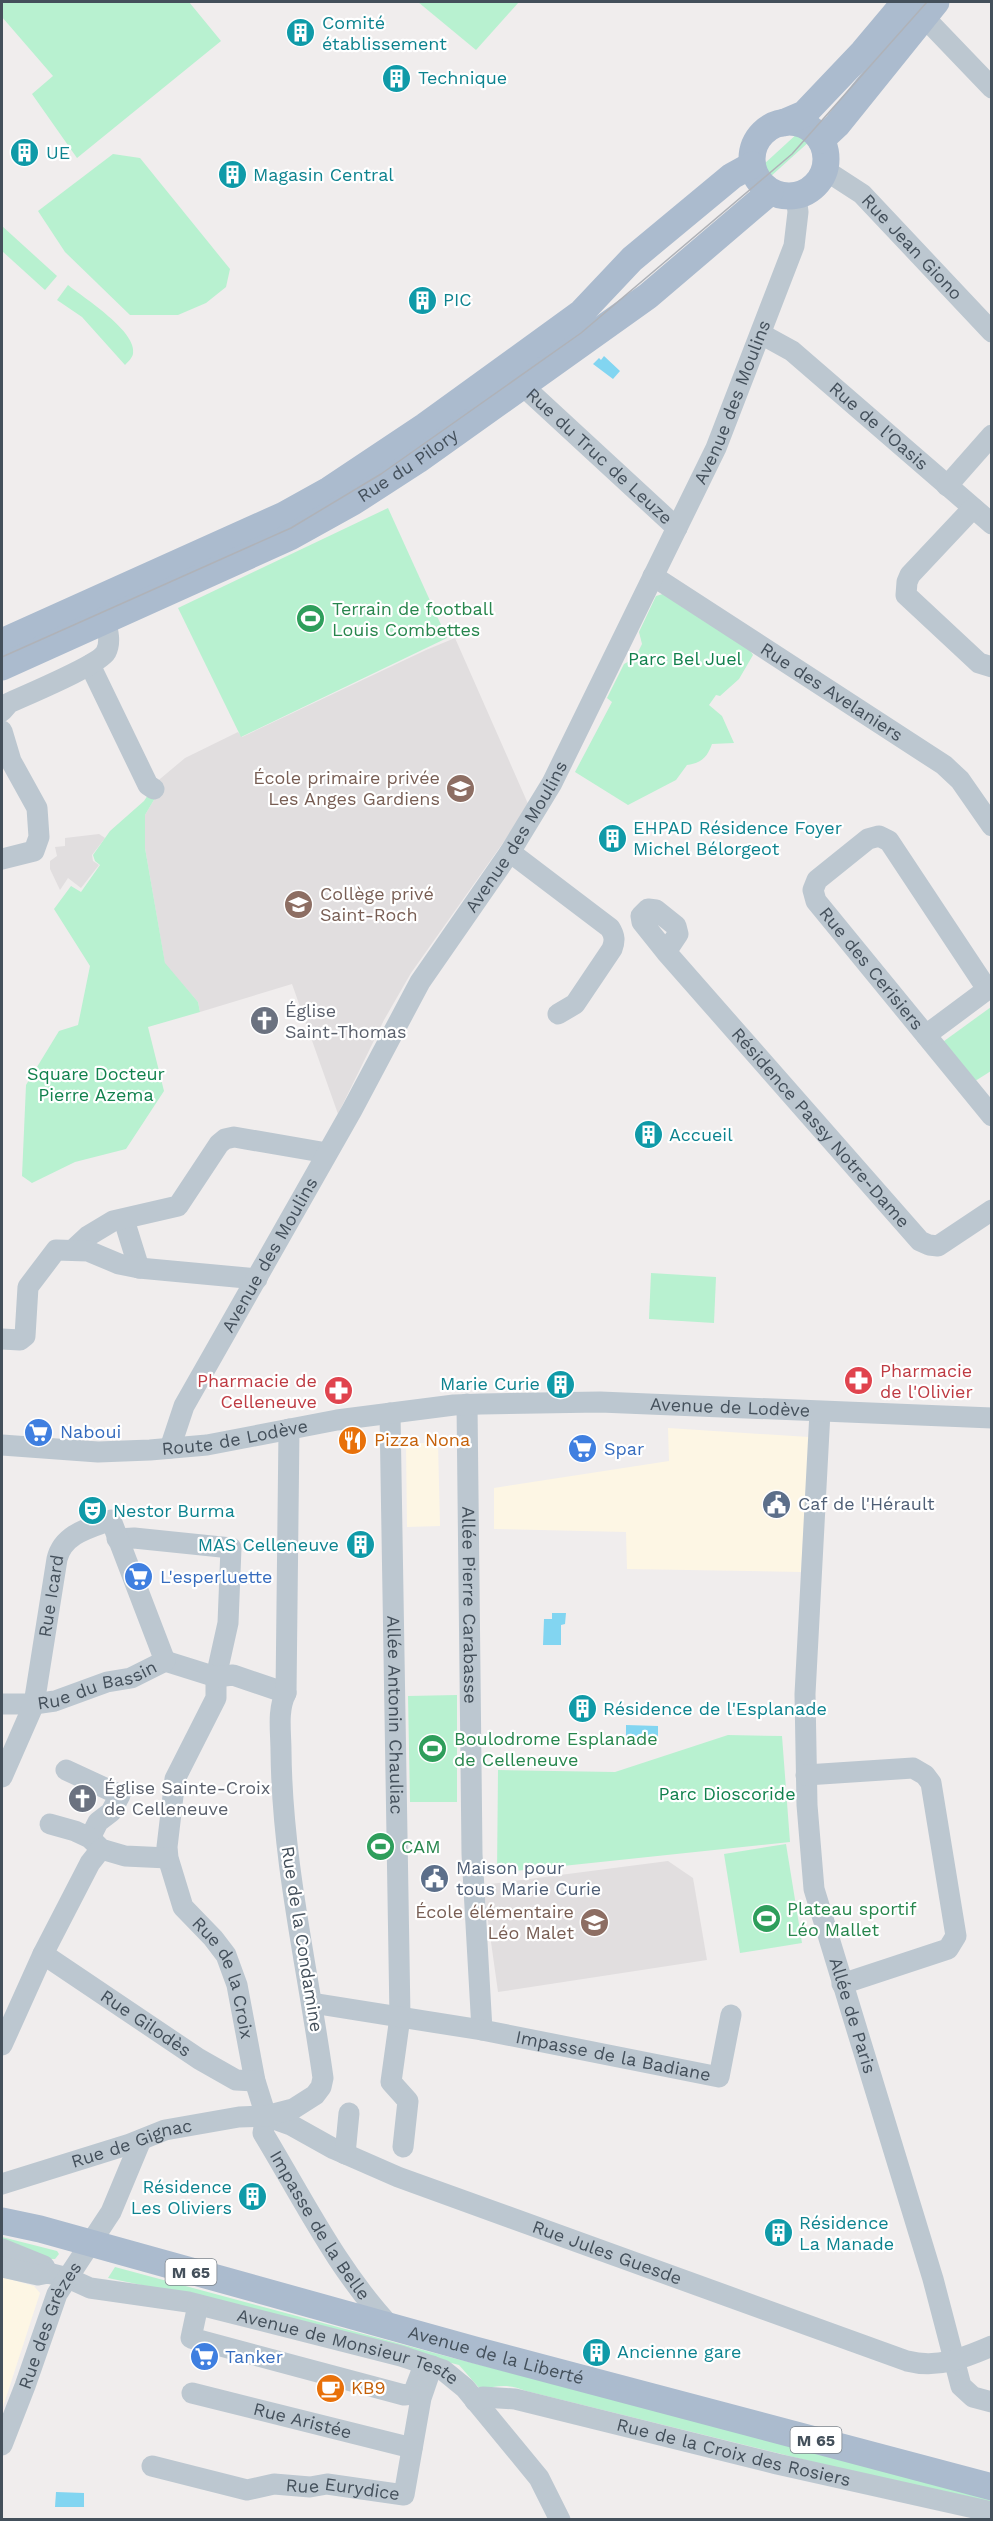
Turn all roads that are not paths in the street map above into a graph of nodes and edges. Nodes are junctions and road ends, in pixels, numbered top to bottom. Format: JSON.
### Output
{"nodes":[{"id":1,"x":921,"y":6,"type":"edge"},
{"id":2,"x":992,"y":88,"type":"edge"},
{"id":3,"x":783,"y":123,"type":"junction"},
{"id":4,"x":821,"y":140,"type":"junction"},
{"id":5,"x":752,"y":165,"type":"junction"},
{"id":6,"x":825,"y":170,"type":"junction"},
{"id":7,"x":783,"y":194,"type":"junction"},
{"id":8,"x":992,"y":332,"type":"edge"},
{"id":9,"x":761,"y":334,"type":"junction"},
{"id":10,"x":522,"y":385,"type":"junction"},
{"id":11,"x":992,"y":435,"type":"edge"},
{"id":12,"x":947,"y":486,"type":"junction"},
{"id":13,"x":973,"y":508,"type":"junction"},
{"id":14,"x":992,"y":524,"type":"edge"},
{"id":15,"x":677,"y":528,"type":"junction"},
{"id":16,"x":653,"y":576,"type":"junction"},
{"id":17,"x":105,"y":620,"type":"junction"},
{"id":18,"x":2,"y":642,"type":"edge"},
{"id":19,"x":90,"y":664,"type":"junction"},
{"id":20,"x":2,"y":667,"type":"edge"},
{"id":21,"x":992,"y":667,"type":"edge"},
{"id":22,"x":2,"y":711,"type":"edge"},
{"id":23,"x":2,"y":731,"type":"edge"},
{"id":24,"x":154,"y":789,"type":"dead end"},
{"id":25,"x":992,"y":826,"type":"edge"},
{"id":26,"x":510,"y":852,"type":"junction"},
{"id":27,"x":2,"y":859,"type":"edge"},
{"id":28,"x":666,"y":952,"type":"dead end"},
{"id":29,"x":989,"y":987,"type":"edge"},
{"id":30,"x":558,"y":1014,"type":"dead end"},
{"id":31,"x":926,"y":1035,"type":"junction"},
{"id":32,"x":992,"y":1116,"type":"edge"},
{"id":33,"x":327,"y":1153,"type":"junction"},
{"id":34,"x":992,"y":1210,"type":"edge"},
{"id":35,"x":124,"y":1220,"type":"junction"},
{"id":36,"x":74,"y":1249,"type":"junction"},
{"id":37,"x":139,"y":1268,"type":"junction"},
{"id":38,"x":257,"y":1279,"type":"junction"},
{"id":39,"x":2,"y":1339,"type":"edge"},
{"id":40,"x":467,"y":1404,"type":"junction"},
{"id":41,"x":820,"y":1412,"type":"junction"},
{"id":42,"x":390,"y":1413,"type":"junction"},
{"id":43,"x":992,"y":1418,"type":"edge"},
{"id":44,"x":289,"y":1429,"type":"junction"},
{"id":45,"x":2,"y":1445,"type":"edge"},
{"id":46,"x":170,"y":1448,"type":"junction"},
{"id":47,"x":114,"y":1530,"type":"junction"},
{"id":48,"x":165,"y":1661,"type":"junction"},
{"id":49,"x":216,"y":1677,"type":"junction"},
{"id":50,"x":286,"y":1693,"type":"junction"},
{"id":51,"x":2,"y":1704,"type":"edge"},
{"id":52,"x":34,"y":1704,"type":"junction"},
{"id":53,"x":66,"y":1770,"type":"dead end"},
{"id":54,"x":806,"y":1775,"type":"junction"},
{"id":55,"x":2,"y":1777,"type":"edge"},
{"id":56,"x":50,"y":1824,"type":"dead end"},
{"id":57,"x":95,"y":1844,"type":"junction"},
{"id":58,"x":168,"y":1858,"type":"junction"},
{"id":59,"x":43,"y":1954,"type":"junction"},
{"id":60,"x":842,"y":1984,"type":"junction"},
{"id":61,"x":312,"y":2003,"type":"junction"},
{"id":62,"x":731,"y":2014,"type":"dead end"},
{"id":63,"x":8,"y":2016,"type":"edge"},
{"id":64,"x":400,"y":2017,"type":"junction"},
{"id":65,"x":482,"y":2031,"type":"junction"},
{"id":66,"x":2,"y":2045,"type":"edge"},
{"id":67,"x":255,"y":2081,"type":"junction"},
{"id":68,"x":349,"y":2113,"type":"dead end"},
{"id":69,"x":266,"y":2116,"type":"junction"},
{"id":70,"x":141,"y":2140,"type":"junction"},
{"id":71,"x":403,"y":2147,"type":"dead end"},
{"id":72,"x":345,"y":2154,"type":"junction"},
{"id":73,"x":2,"y":2184,"type":"edge"},
{"id":74,"x":2,"y":2221,"type":"edge"},
{"id":75,"x":92,"y":2244,"type":"junction"},
{"id":76,"x":2,"y":2249,"type":"edge"},
{"id":77,"x":2,"y":2267,"type":"edge"},
{"id":78,"x":58,"y":2275,"type":"junction"},
{"id":79,"x":198,"y":2305,"type":"junction"},
{"id":80,"x":392,"y":2328,"type":"junction"},
{"id":81,"x":992,"y":2346,"type":"edge"},
{"id":82,"x":955,"y":2361,"type":"junction"},
{"id":83,"x":427,"y":2365,"type":"junction"},
{"id":84,"x":192,"y":2393,"type":"dead end"},
{"id":85,"x":475,"y":2401,"type":"junction"},
{"id":86,"x":992,"y":2402,"type":"edge"},
{"id":87,"x":2,"y":2445,"type":"edge"},
{"id":88,"x":412,"y":2448,"type":"junction"},
{"id":89,"x":152,"y":2466,"type":"dead end"},
{"id":90,"x":992,"y":2487,"type":"edge"},
{"id":91,"x":992,"y":2514,"type":"edge"},
{"id":92,"x":560,"y":2520,"type":"edge"},
{"id":93,"x":987,"y":2520,"type":"edge"}],
"edges":[{"from":1,"to":2,"type":"street"},
{"from":1,"to":3,"type":"main road"},
{"from":1,"to":4,"type":"main road"},
{"from":3,"to":4,"type":"main road"},
{"from":3,"to":5,"type":"main road"},
{"from":4,"to":6,"type":"main road"},
{"from":5,"to":7,"type":"main road"},
{"from":5,"to":18,"type":"main road","name":"Rue du Pilory"},
{"from":6,"to":7,"type":"main road"},
{"from":6,"to":8,"type":"street","name":"Rue Jean Giono"},
{"from":7,"to":9,"type":"street","name":"Avenue des Moulins"},
{"from":7,"to":10,"type":"main road","name":"Rue du Pilory"},
{"from":9,"to":12,"type":"street","name":"Rue de l'Oasis"},
{"from":9,"to":15,"type":"street","name":"Avenue des Moulins"},
{"from":10,"to":15,"type":"street","name":"Rue du Truc de Leuze"},
{"from":10,"to":17,"type":"main road","name":"Rue du Pilory"},
{"from":11,"to":12,"type":"street"},
{"from":12,"to":13,"type":"street","name":"Rue de l'Oasis"},
{"from":13,"to":14,"type":"street","name":"Rue de l'Oasis"},
{"from":13,"to":21,"type":"street"},
{"from":15,"to":16,"type":"street","name":"Avenue des Moulins"},
{"from":16,"to":25,"type":"street","name":"Rue des Avelaniers"},
{"from":16,"to":26,"type":"street","name":"Avenue des Moulins"},
{"from":17,"to":19,"type":"street"},
{"from":17,"to":20,"type":"main road","name":"Rue du Pilory"},
{"from":19,"to":22,"type":"street"},
{"from":19,"to":24,"type":"street"},
{"from":23,"to":27,"type":"street"},
{"from":26,"to":30,"type":"street"},
{"from":26,"to":33,"type":"street","name":"Avenue des Moulins"},
{"from":28,"to":34,"type":"street","name":"Résidence Passy Notre-Dame"},
{"from":29,"to":31,"type":"street"},
{"from":29,"to":31,"type":"street","name":"Rue des Cerisiers"},
{"from":31,"to":32,"type":"street"},
{"from":33,"to":35,"type":"street"},
{"from":33,"to":38,"type":"street","name":"Avenue des Moulins"},
{"from":35,"to":36,"type":"street"},
{"from":35,"to":37,"type":"street"},
{"from":36,"to":37,"type":"street"},
{"from":36,"to":39,"type":"street"},
{"from":37,"to":38,"type":"street"},
{"from":38,"to":46,"type":"street","name":"Avenue des Moulins"},
{"from":40,"to":41,"type":"street","name":"Avenue de Lodève"},
{"from":40,"to":42,"type":"street","name":"Route de Lodève"},
{"from":40,"to":65,"type":"street","name":"Allée Pierre Carabasse"},
{"from":41,"to":43,"type":"street","name":"Avenue de Lodève"},
{"from":41,"to":54,"type":"street","name":"Allée de Paris"},
{"from":42,"to":44,"type":"street","name":"Route de Lodève"},
{"from":42,"to":64,"type":"street","name":"Allée Antonin Chauliac"},
{"from":44,"to":46,"type":"street","name":"Route de Lodève"},
{"from":44,"to":50,"type":"street","name":"Rue de la Condamine"},
{"from":45,"to":46,"type":"street","name":"Route de Lodève"},
{"from":47,"to":48,"type":"street"},
{"from":47,"to":49,"type":"street","name":"Rue de la Croix"},
{"from":47,"to":52,"type":"street","name":"Rue Icard"},
{"from":48,"to":49,"type":"street"},
{"from":48,"to":52,"type":"street","name":"Rue du Bassin"},
{"from":49,"to":50,"type":"street"},
{"from":49,"to":58,"type":"street","name":"Rue de la Croix"},
{"from":50,"to":61,"type":"street","name":"Rue de la Condamine"},
{"from":51,"to":52,"type":"street"},
{"from":52,"to":55,"type":"street","name":"Rue du Bassin"},
{"from":53,"to":57,"type":"street"},
{"from":54,"to":60,"type":"street","name":"Allée de Paris"},
{"from":54,"to":60,"type":"street"},
{"from":56,"to":57,"type":"street"},
{"from":57,"to":58,"type":"street"},
{"from":57,"to":59,"type":"street"},
{"from":58,"to":67,"type":"street","name":"Rue de la Croix"},
{"from":59,"to":63,"type":"street"},
{"from":59,"to":67,"type":"street","name":"Rue Gilodès"},
{"from":60,"to":82,"type":"street","name":"Allée de Paris"},
{"from":61,"to":64,"type":"street"},
{"from":61,"to":69,"type":"street","name":"Rue de la Condamine"},
{"from":62,"to":65,"type":"street","name":"Impasse de la Badiane"},
{"from":63,"to":66,"type":"street"},
{"from":64,"to":65,"type":"street"},
{"from":64,"to":71,"type":"street","name":"Allée Antonin Chauliac"},
{"from":67,"to":69,"type":"street","name":"Rue de la Croix"},
{"from":68,"to":72,"type":"street"},
{"from":69,"to":70,"type":"street","name":"Rue de Gignac"},
{"from":69,"to":72,"type":"street","name":"Rue Jules Guesde"},
{"from":69,"to":80,"type":"street","name":"Impasse de la Belle"},
{"from":70,"to":73,"type":"street","name":"Rue de Gignac"},
{"from":70,"to":75,"type":"street","name":"Rue des Grèzes"},
{"from":72,"to":82,"type":"street","name":"Rue Jules Guesde"},
{"from":74,"to":75,"type":"main road","name":"Avenue de la Liberté","number":"M 65"},
{"from":75,"to":78,"type":"street","name":"Rue des Grèzes"},
{"from":75,"to":80,"type":"main road","name":"Avenue de la Liberté","number":"M 65"},
{"from":76,"to":78,"type":"street"},
{"from":77,"to":78,"type":"street"},
{"from":78,"to":79,"type":"street","name":"Avenue de Monsieur Teste"},
{"from":78,"to":87,"type":"street","name":"Rue des Grèzes"},
{"from":79,"to":83,"type":"street","name":"Avenue de Monsieur Teste"},
{"from":79,"to":83,"type":"street"},
{"from":80,"to":90,"type":"main road","name":"Avenue de la Liberté","number":"M 65"},
{"from":81,"to":82,"type":"street","name":"Rue Jules Guesde"},
{"from":82,"to":86,"type":"street","name":"Allée de Paris"},
{"from":83,"to":85,"type":"street","name":"Avenue de Monsieur Teste"},
{"from":83,"to":88,"type":"street","name":"Rue Eurydice"},
{"from":84,"to":88,"type":"street","name":"Rue Aristée"},
{"from":85,"to":91,"type":"street","name":"Rue de la Croix des Rosiers"},
{"from":85,"to":92,"type":"street","name":"Avenue de Monsieur Teste"},
{"from":88,"to":89,"type":"street","name":"Rue Eurydice"},
{"from":91,"to":93,"type":"street"}]}
